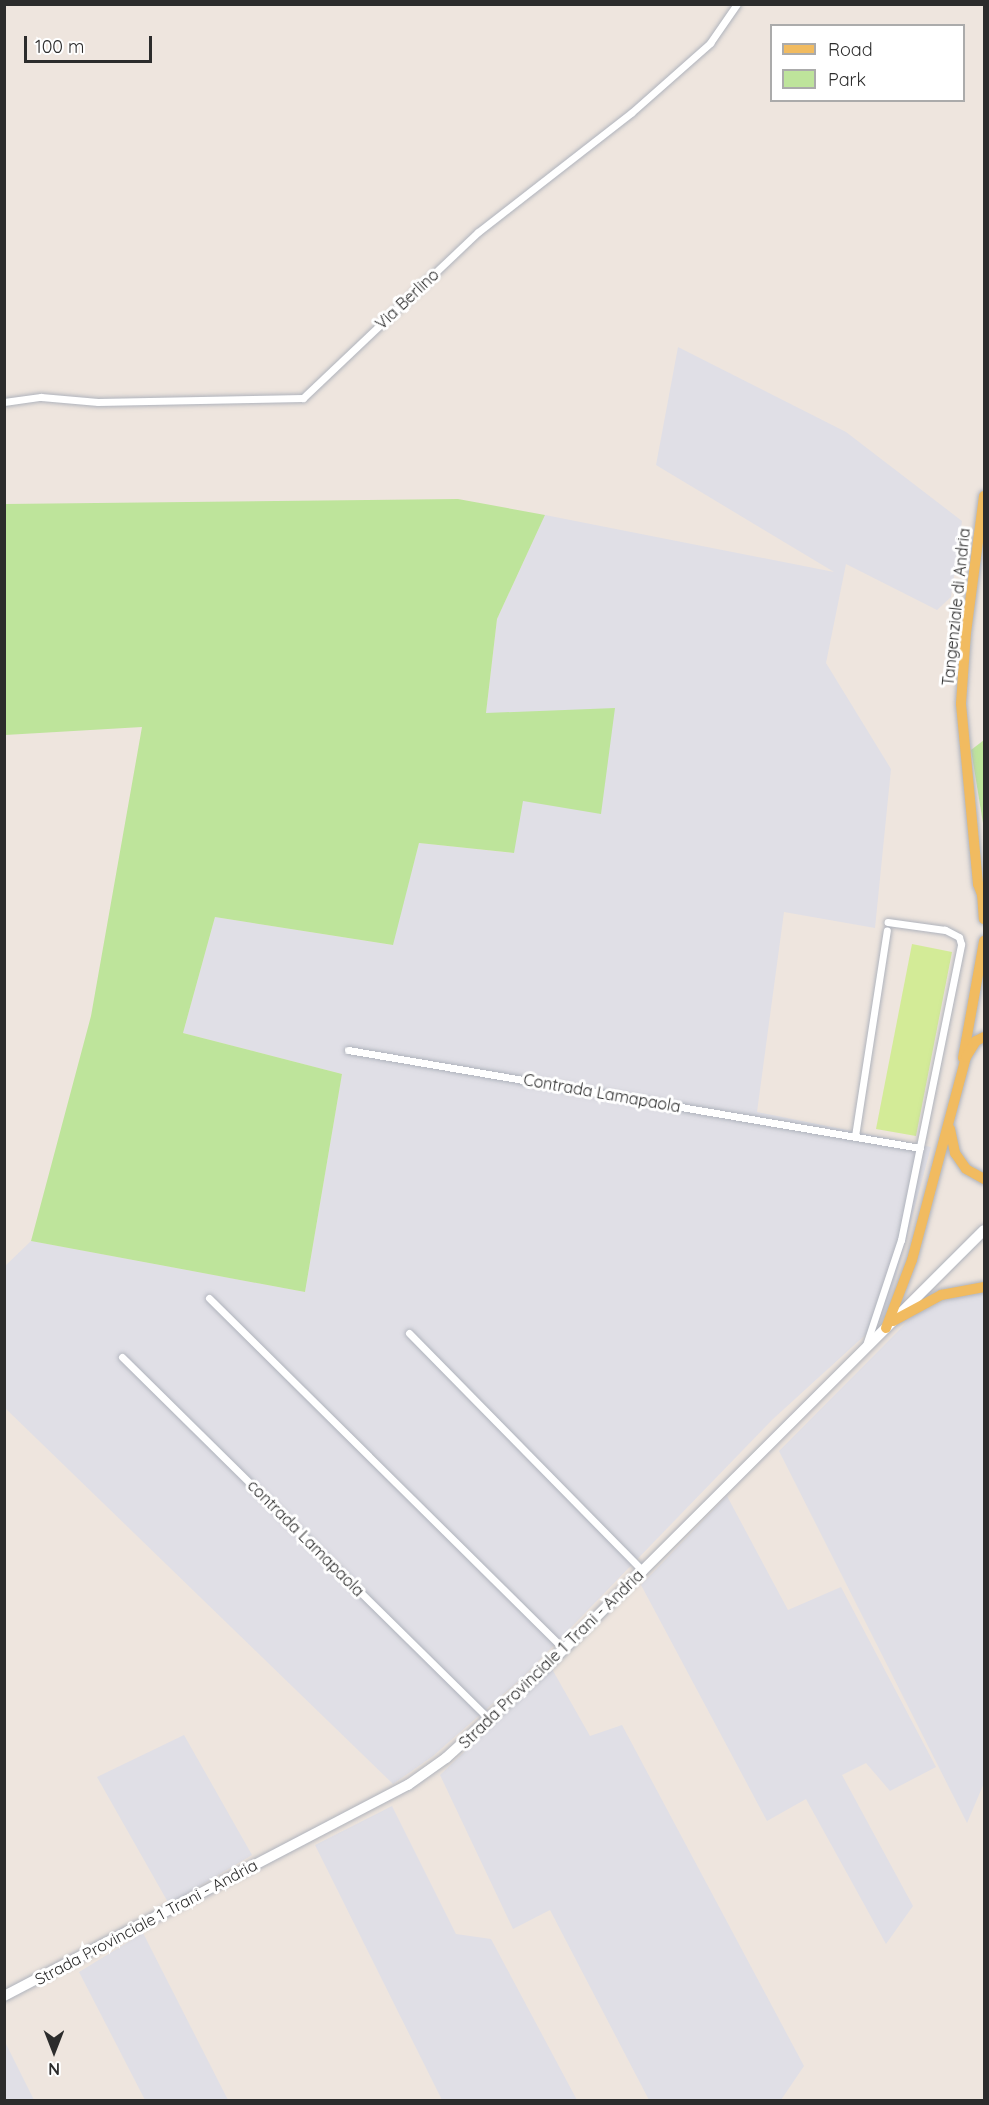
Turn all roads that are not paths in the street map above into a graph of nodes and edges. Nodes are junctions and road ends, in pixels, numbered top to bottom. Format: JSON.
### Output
{"nodes":[{"id":1,"x":737,"y":4,"type":"edge"},
{"id":2,"x":4,"y":402,"type":"edge"},
{"id":3,"x":984,"y":496,"type":"edge"},
{"id":4,"x":981,"y":543,"type":"edge"},
{"id":5,"x":970,"y":810,"type":"junction"},
{"id":6,"x":984,"y":860,"type":"edge"},
{"id":7,"x":983,"y":897,"type":"edge"},
{"id":8,"x":984,"y":919,"type":"edge"},
{"id":9,"x":888,"y":922,"type":"dead end"},
{"id":10,"x":887,"y":930,"type":"dead end"},
{"id":11,"x":984,"y":941,"type":"edge"},
{"id":12,"x":984,"y":1037,"type":"edge"},
{"id":13,"x":348,"y":1050,"type":"dead end"},
{"id":14,"x":957,"y":1088,"type":"junction"},
{"id":15,"x":952,"y":1108,"type":"junction"},
{"id":16,"x":855,"y":1136,"type":"junction"},
{"id":17,"x":920,"y":1148,"type":"junction"},
{"id":18,"x":984,"y":1179,"type":"edge"},
{"id":19,"x":984,"y":1230,"type":"edge"},
{"id":20,"x":984,"y":1287,"type":"edge"},
{"id":21,"x":209,"y":1298,"type":"dead end"},
{"id":22,"x":890,"y":1324,"type":"junction"},
{"id":23,"x":409,"y":1333,"type":"dead end"},
{"id":24,"x":864,"y":1350,"type":"junction"},
{"id":25,"x":122,"y":1357,"type":"dead end"},
{"id":26,"x":643,"y":1571,"type":"junction"},
{"id":27,"x":564,"y":1649,"type":"junction"},
{"id":28,"x":490,"y":1720,"type":"junction"},
{"id":29,"x":4,"y":1996,"type":"edge"}],
"edges":[{"from":1,"to":2,"type":"street","name":"Via Berlino"},
{"from":3,"to":4,"type":"main road","name":"Tangenziale di Andria"},
{"from":4,"to":5,"type":"main road","name":"Tangenziale di Andria"},
{"from":5,"to":6,"type":"main road"},
{"from":5,"to":7,"type":"main road","name":"Tangenziale di Andria"},
{"from":7,"to":8,"type":"main road","name":"Tangenziale di Andria"},
{"from":9,"to":17,"type":"street"},
{"from":10,"to":16,"type":"street"},
{"from":11,"to":14,"type":"main road"},
{"from":12,"to":14,"type":"main road"},
{"from":13,"to":16,"type":"street","name":"Contrada Lamapaola"},
{"from":14,"to":15,"type":"main road"},
{"from":15,"to":18,"type":"main road"},
{"from":15,"to":22,"type":"main road"},
{"from":16,"to":17,"type":"street","name":"Contrada Lamapaola"},
{"from":17,"to":24,"type":"street"},
{"from":19,"to":22,"type":"main road","name":"Strada Provinciale 1 Trani - Andria"},
{"from":20,"to":22,"type":"main road"},
{"from":21,"to":27,"type":"street"},
{"from":22,"to":24,"type":"main road","name":"Strada Provinciale 1 Trani - Andria"},
{"from":23,"to":26,"type":"street"},
{"from":24,"to":26,"type":"main road","name":"Strada Provinciale 1 Trani - Andria"},
{"from":25,"to":28,"type":"street","name":"contrada Lamapaola"},
{"from":26,"to":27,"type":"main road","name":"Strada Provinciale 1 Trani - Andria"},
{"from":27,"to":28,"type":"main road","name":"Strada Provinciale 1 Trani - Andria"},
{"from":28,"to":29,"type":"main road","name":"Strada Provinciale 1 Trani - Andria"}]}
